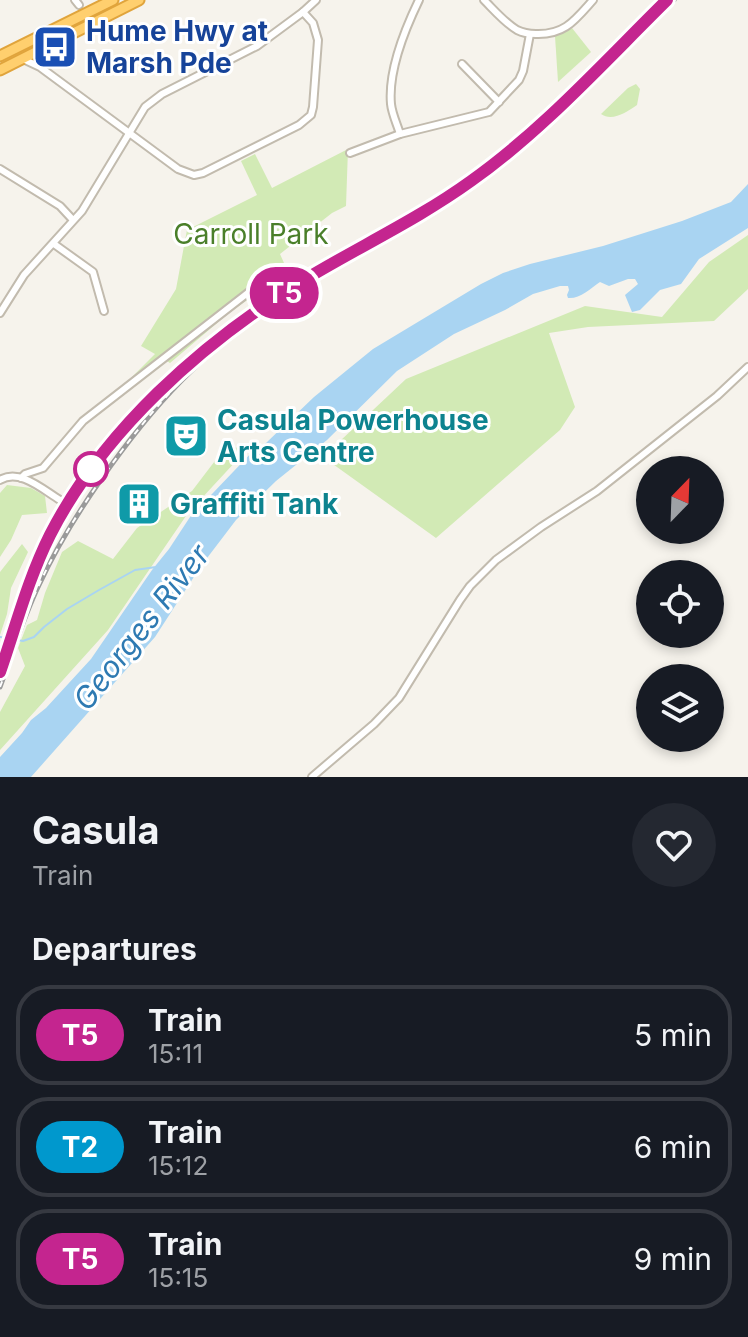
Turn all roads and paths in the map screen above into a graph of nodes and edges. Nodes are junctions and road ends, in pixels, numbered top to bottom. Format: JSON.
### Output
{"nodes":[{"id":1,"x":113,"y":0,"type":"edge"},
{"id":2,"x":139,"y":0,"type":"edge"},
{"id":3,"x":316,"y":0,"type":"edge"},
{"id":4,"x":419,"y":0,"type":"edge"},
{"id":5,"x":484,"y":0,"type":"edge"},
{"id":6,"x":593,"y":0,"type":"edge"},
{"id":7,"x":303,"y":12,"type":"junction"},
{"id":8,"x":530,"y":34,"type":"junction"},
{"id":9,"x":40,"y":50,"type":"junction"},
{"id":10,"x":0,"y":56,"type":"edge"},
{"id":11,"x":22,"y":59,"type":"junction"},
{"id":12,"x":462,"y":64,"type":"dead end"},
{"id":13,"x":40,"y":67,"type":"junction"},
{"id":14,"x":0,"y":70,"type":"edge"},
{"id":15,"x":499,"y":102,"type":"junction"},
{"id":16,"x":129,"y":133,"type":"junction"},
{"id":17,"x":400,"y":134,"type":"junction"},
{"id":18,"x":350,"y":153,"type":"dead end"},
{"id":19,"x":0,"y":169,"type":"edge"},
{"id":20,"x":73,"y":220,"type":"junction"},
{"id":21,"x":54,"y":244,"type":"junction"},
{"id":22,"x":257,"y":282,"type":"dead end"},
{"id":23,"x":104,"y":311,"type":"dead end"},
{"id":24,"x":0,"y":312,"type":"edge"},
{"id":25,"x":748,"y":367,"type":"edge"},
{"id":26,"x":21,"y":478,"type":"junction"},
{"id":27,"x":0,"y":480,"type":"edge"},
{"id":28,"x":60,"y":500,"type":"dead end"},
{"id":29,"x":312,"y":777,"type":"edge"}],
"edges":[{"from":1,"to":10,"type":"highway"},
{"from":2,"to":9,"type":"highway"},
{"from":3,"to":7,"type":"street"},
{"from":4,"to":17,"type":"street"},
{"from":5,"to":8,"type":"street"},
{"from":6,"to":8,"type":"street"},
{"from":7,"to":16,"type":"street"},
{"from":7,"to":16,"type":"street"},
{"from":8,"to":15,"type":"street"},
{"from":9,"to":11,"type":"highway"},
{"from":9,"to":13,"type":"street"},
{"from":11,"to":13,"type":"street"},
{"from":11,"to":14,"type":"highway"},
{"from":12,"to":15,"type":"street"},
{"from":13,"to":16,"type":"street"},
{"from":15,"to":17,"type":"street"},
{"from":16,"to":20,"type":"street"},
{"from":17,"to":18,"type":"street"},
{"from":19,"to":20,"type":"street"},
{"from":20,"to":21,"type":"street"},
{"from":21,"to":23,"type":"street"},
{"from":21,"to":24,"type":"street"},
{"from":22,"to":26,"type":"street"},
{"from":25,"to":29,"type":"street"},
{"from":26,"to":27,"type":"street"},
{"from":26,"to":28,"type":"street"}]}
